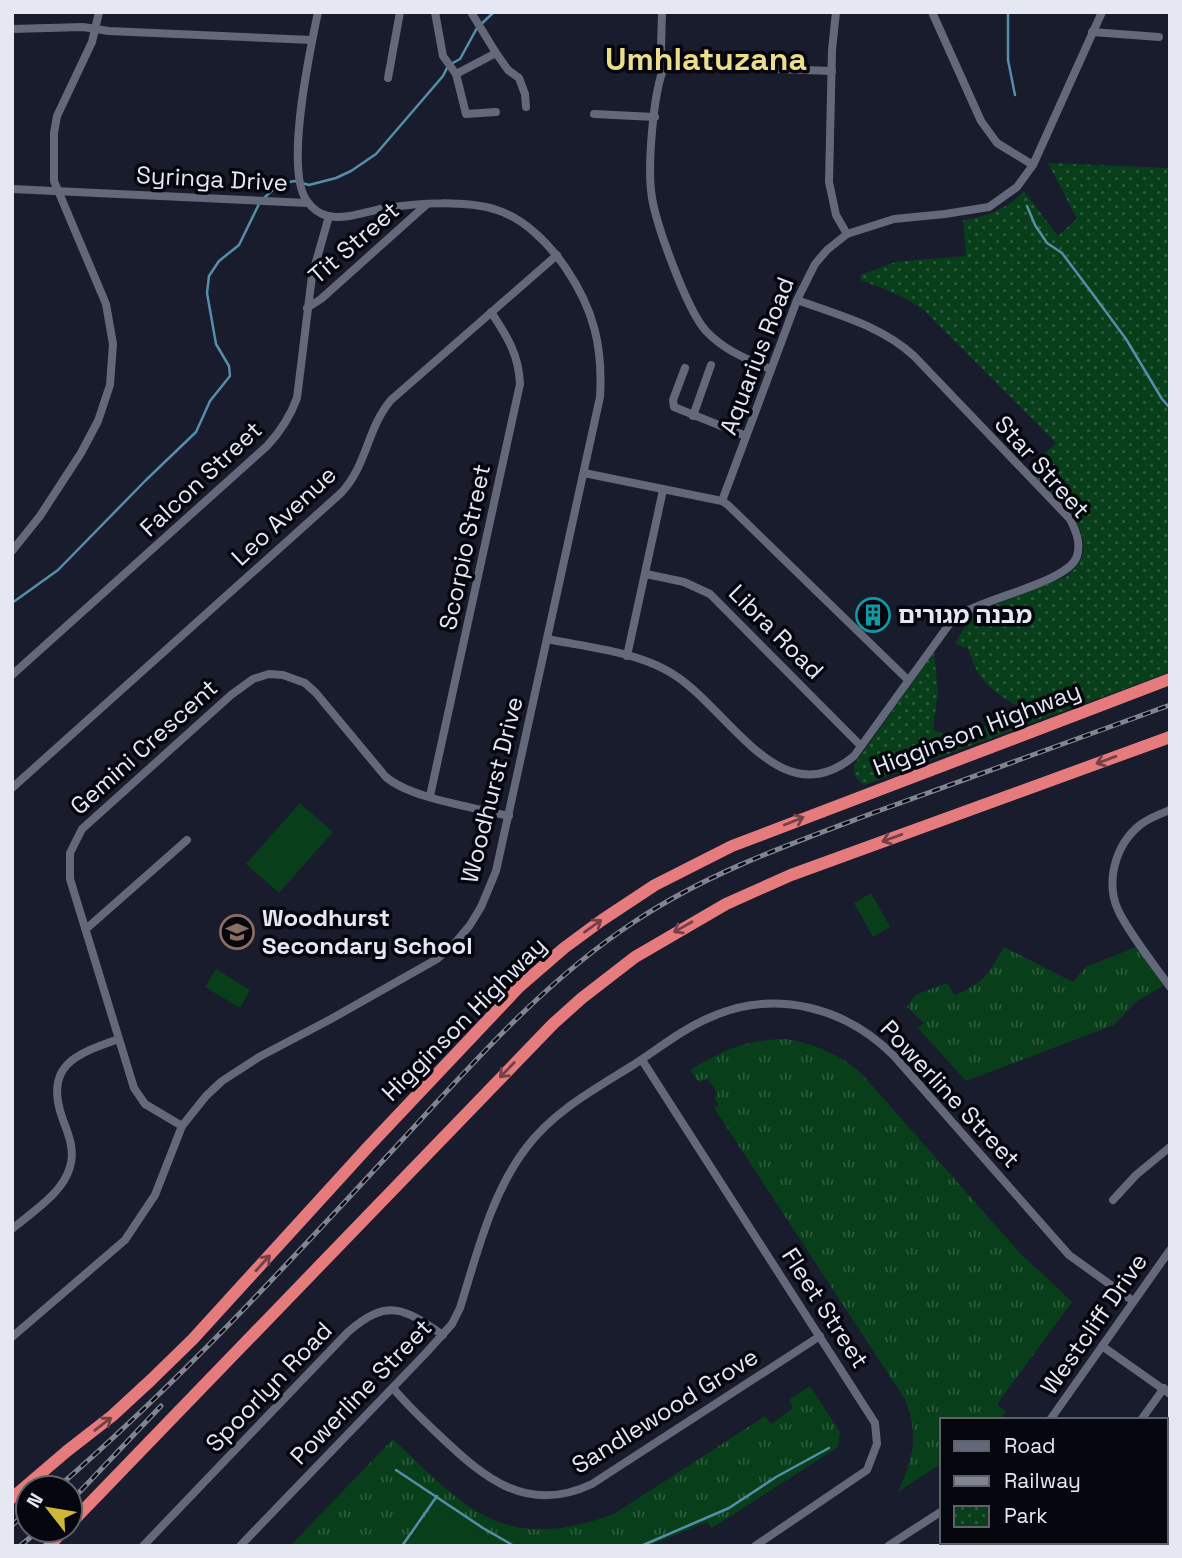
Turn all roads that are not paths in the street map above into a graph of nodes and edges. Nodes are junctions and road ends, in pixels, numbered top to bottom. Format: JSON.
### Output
{"nodes":[{"id":1,"x":99,"y":12,"type":"edge"},
{"id":2,"x":318,"y":12,"type":"edge"},
{"id":3,"x":400,"y":12,"type":"edge"},
{"id":4,"x":435,"y":12,"type":"edge"},
{"id":5,"x":662,"y":12,"type":"edge"},
{"id":6,"x":836,"y":12,"type":"edge"},
{"id":7,"x":932,"y":12,"type":"edge"},
{"id":8,"x":472,"y":15,"type":"edge"},
{"id":9,"x":1100,"y":15,"type":"edge"},
{"id":10,"x":12,"y":29,"type":"edge"},
{"id":11,"x":96,"y":29,"type":"junction"},
{"id":12,"x":1092,"y":32,"type":"junction"},
{"id":13,"x":1159,"y":37,"type":"dead end"},
{"id":14,"x":312,"y":40,"type":"junction"},
{"id":15,"x":496,"y":53,"type":"junction"},
{"id":16,"x":665,"y":65,"type":"junction"},
{"id":17,"x":832,"y":71,"type":"junction"},
{"id":18,"x":456,"y":74,"type":"junction"},
{"id":19,"x":388,"y":78,"type":"dead end"},
{"id":20,"x":526,"y":107,"type":"dead end"},
{"id":21,"x":496,"y":112,"type":"dead end"},
{"id":22,"x":594,"y":114,"type":"dead end"},
{"id":23,"x":655,"y":117,"type":"junction"},
{"id":24,"x":1033,"y":165,"type":"junction"},
{"id":25,"x":12,"y":189,"type":"edge"},
{"id":26,"x":57,"y":191,"type":"junction"},
{"id":27,"x":309,"y":203,"type":"junction"},
{"id":28,"x":426,"y":205,"type":"junction"},
{"id":29,"x":329,"y":216,"type":"junction"},
{"id":30,"x":847,"y":234,"type":"junction"},
{"id":31,"x":557,"y":255,"type":"junction"},
{"id":32,"x":797,"y":300,"type":"junction"},
{"id":33,"x":307,"y":308,"type":"junction"},
{"id":34,"x":491,"y":312,"type":"junction"},
{"id":35,"x":711,"y":365,"type":"dead end"},
{"id":36,"x":685,"y":368,"type":"dead end"},
{"id":37,"x":770,"y":369,"type":"junction"},
{"id":38,"x":693,"y":416,"type":"junction"},
{"id":39,"x":746,"y":436,"type":"junction"},
{"id":40,"x":584,"y":473,"type":"junction"},
{"id":41,"x":663,"y":490,"type":"junction"},
{"id":42,"x":722,"y":501,"type":"junction"},
{"id":43,"x":12,"y":551,"type":"edge"},
{"id":44,"x":646,"y":574,"type":"junction"},
{"id":45,"x":547,"y":639,"type":"junction"},
{"id":46,"x":627,"y":656,"type":"junction"},
{"id":47,"x":12,"y":675,"type":"edge"},
{"id":48,"x":1170,"y":679,"type":"edge"},
{"id":49,"x":908,"y":680,"type":"junction"},
{"id":50,"x":1170,"y":737,"type":"edge"},
{"id":51,"x":862,"y":746,"type":"junction"},
{"id":52,"x":12,"y":788,"type":"edge"},
{"id":53,"x":430,"y":796,"type":"junction"},
{"id":54,"x":1170,"y":810,"type":"edge"},
{"id":55,"x":509,"y":816,"type":"junction"},
{"id":56,"x":187,"y":840,"type":"dead end"},
{"id":57,"x":86,"y":929,"type":"junction"},
{"id":58,"x":1170,"y":986,"type":"edge"},
{"id":59,"x":119,"y":1039,"type":"junction"},
{"id":60,"x":642,"y":1060,"type":"junction"},
{"id":61,"x":182,"y":1126,"type":"junction"},
{"id":62,"x":1170,"y":1147,"type":"edge"},
{"id":63,"x":1113,"y":1200,"type":"dead end"},
{"id":64,"x":13,"y":1227,"type":"edge"},
{"id":65,"x":1170,"y":1250,"type":"edge"},
{"id":66,"x":1133,"y":1301,"type":"junction"},
{"id":67,"x":443,"y":1335,"type":"junction"},
{"id":68,"x":820,"y":1336,"type":"junction"},
{"id":69,"x":12,"y":1338,"type":"edge"},
{"id":70,"x":1102,"y":1346,"type":"junction"},
{"id":71,"x":393,"y":1388,"type":"junction"},
{"id":72,"x":1167,"y":1391,"type":"edge"},
{"id":73,"x":1051,"y":1418,"type":"edge"},
{"id":74,"x":1143,"y":1418,"type":"edge"},
{"id":75,"x":67,"y":1451,"type":"junction"},
{"id":76,"x":12,"y":1490,"type":"edge"},
{"id":77,"x":12,"y":1498,"type":"edge"},
{"id":78,"x":84,"y":1509,"type":"edge"},
{"id":79,"x":940,"y":1512,"type":"edge"},
{"id":80,"x":142,"y":1546,"type":"edge"},
{"id":81,"x":240,"y":1546,"type":"edge"},
{"id":82,"x":755,"y":1546,"type":"edge"},
{"id":83,"x":888,"y":1546,"type":"edge"}],
"edges":[{"from":1,"to":11,"type":"street"},
{"from":2,"to":14,"type":"street"},
{"from":3,"to":19,"type":"street"},
{"from":4,"to":18,"type":"street"},
{"from":5,"to":16,"type":"street"},
{"from":6,"to":17,"type":"street"},
{"from":7,"to":24,"type":"street"},
{"from":8,"to":15,"type":"street"},
{"from":9,"to":12,"type":"street","name":"Aquarius Road"},
{"from":10,"to":11,"type":"street"},
{"from":11,"to":14,"type":"street"},
{"from":11,"to":26,"type":"street"},
{"from":12,"to":13,"type":"street"},
{"from":12,"to":24,"type":"street","name":"Aquarius Road"},
{"from":14,"to":27,"type":"street"},
{"from":15,"to":18,"type":"street"},
{"from":15,"to":20,"type":"street"},
{"from":16,"to":17,"type":"street"},
{"from":16,"to":23,"type":"street"},
{"from":17,"to":30,"type":"street"},
{"from":18,"to":21,"type":"street"},
{"from":22,"to":23,"type":"street"},
{"from":23,"to":37,"type":"street"},
{"from":24,"to":30,"type":"street","name":"Aquarius Road"},
{"from":25,"to":26,"type":"street","name":"Syringa Drive"},
{"from":26,"to":27,"type":"street","name":"Syringa Drive"},
{"from":26,"to":43,"type":"street"},
{"from":27,"to":29,"type":"street","name":"Syringa Drive"},
{"from":28,"to":29,"type":"street"},
{"from":28,"to":31,"type":"street"},
{"from":28,"to":33,"type":"street","name":"Tit Street"},
{"from":29,"to":33,"type":"street","name":"Falcon Street"},
{"from":30,"to":32,"type":"street","name":"Aquarius Road"},
{"from":31,"to":34,"type":"street","name":"Leo Avenue"},
{"from":31,"to":40,"type":"street","name":"Woodhurst Drive"},
{"from":32,"to":37,"type":"street","name":"Aquarius Road"},
{"from":32,"to":49,"type":"street","name":"Star Street"},
{"from":33,"to":47,"type":"street","name":"Falcon Street"},
{"from":34,"to":52,"type":"street","name":"Leo Avenue"},
{"from":34,"to":53,"type":"street","name":"Scorpio Street"},
{"from":35,"to":38,"type":"street"},
{"from":36,"to":38,"type":"street"},
{"from":37,"to":39,"type":"street","name":"Aquarius Road"},
{"from":38,"to":39,"type":"street"},
{"from":39,"to":42,"type":"street","name":"Aquarius Road"},
{"from":40,"to":41,"type":"street"},
{"from":40,"to":45,"type":"street","name":"Woodhurst Drive"},
{"from":41,"to":42,"type":"street"},
{"from":41,"to":44,"type":"street"},
{"from":42,"to":49,"type":"street"},
{"from":44,"to":46,"type":"street"},
{"from":44,"to":51,"type":"street","name":"Libra Road"},
{"from":45,"to":46,"type":"street","name":"Star Street"},
{"from":45,"to":55,"type":"street","name":"Woodhurst Drive"},
{"from":46,"to":51,"type":"street","name":"Star Street"},
{"from":75,"to":48,"type":"highway","name":"Higginson Highway","one_way":true},
{"from":49,"to":51,"type":"street","name":"Star Street"},
{"from":50,"to":78,"type":"highway","one_way":true},
{"from":53,"to":55,"type":"street","name":"Gemini Crescent"},
{"from":53,"to":57,"type":"street","name":"Gemini Crescent"},
{"from":54,"to":58,"type":"street"},
{"from":55,"to":61,"type":"street","name":"Woodhurst Drive"},
{"from":56,"to":57,"type":"street"},
{"from":57,"to":59,"type":"street","name":"Gemini Crescent"},
{"from":59,"to":61,"type":"street","name":"Gemini Crescent"},
{"from":59,"to":64,"type":"street"},
{"from":60,"to":66,"type":"street","name":"Powerline Street"},
{"from":60,"to":67,"type":"street","name":"Powerline Street"},
{"from":60,"to":68,"type":"street","name":"Fleet Street"},
{"from":61,"to":69,"type":"street","name":"Woodhurst Drive"},
{"from":62,"to":63,"type":"street"},
{"from":65,"to":66,"type":"street","name":"Westcliff Drive"},
{"from":66,"to":70,"type":"street","name":"Westcliff Drive"},
{"from":67,"to":71,"type":"street","name":"Powerline Street"},
{"from":67,"to":80,"type":"street","name":"Spoorlyn Road"},
{"from":68,"to":71,"type":"street","name":"Sandlewood Grove"},
{"from":68,"to":82,"type":"street","name":"Fleet Street"},
{"from":70,"to":72,"type":"street"},
{"from":70,"to":73,"type":"street","name":"Westcliff Drive"},
{"from":71,"to":81,"type":"street","name":"Powerline Street"},
{"from":72,"to":74,"type":"street"},
{"from":75,"to":76,"type":"highway"},
{"from":75,"to":77,"type":"highway","name":"Higginson Highway"},
{"from":79,"to":83,"type":"street"}]}
